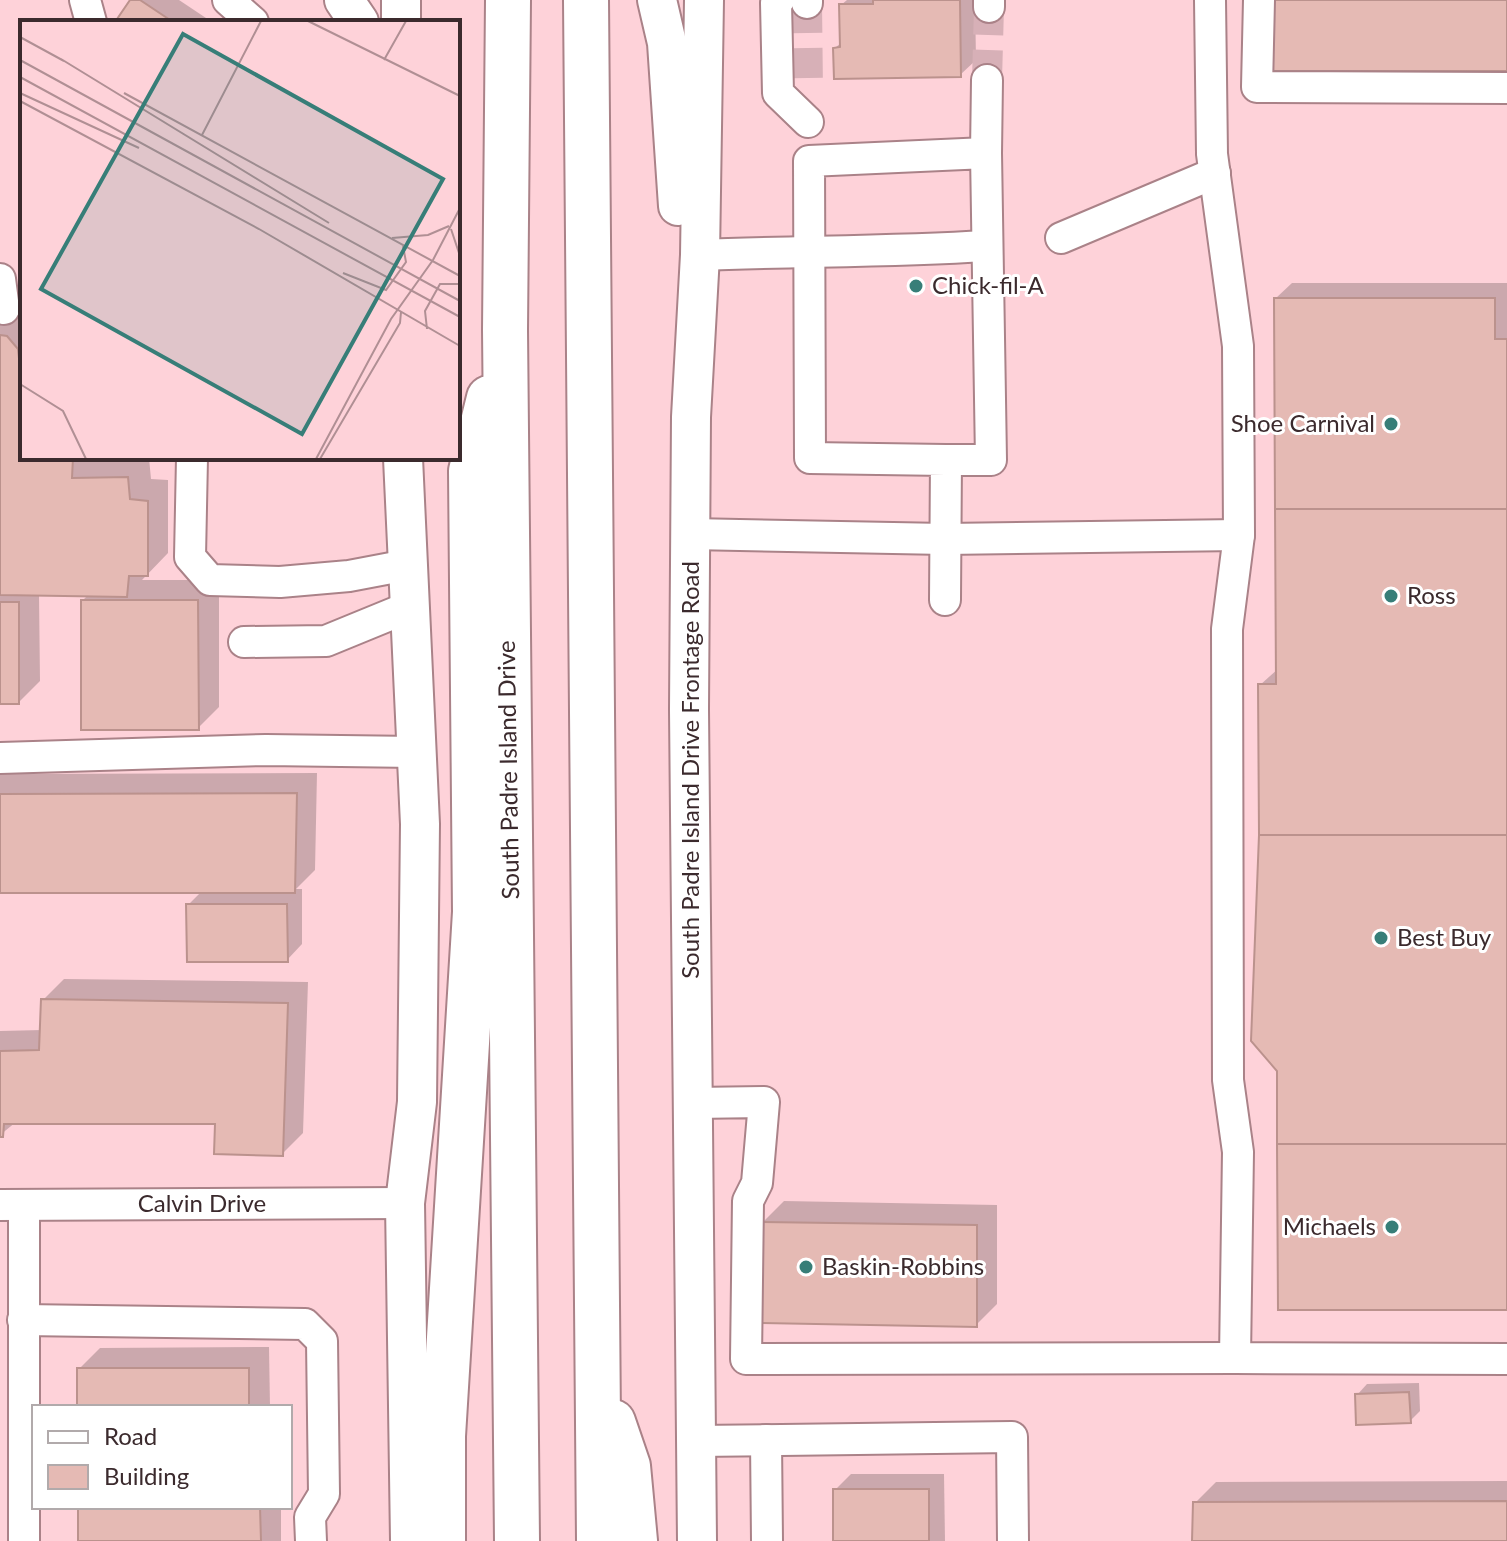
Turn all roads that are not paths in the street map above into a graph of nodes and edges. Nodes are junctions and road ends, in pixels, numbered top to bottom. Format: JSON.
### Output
{"nodes":[{"id":1,"x":85,"y":0,"type":"edge"},
{"id":2,"x":228,"y":0,"type":"edge"},
{"id":3,"x":344,"y":0,"type":"edge"},
{"id":4,"x":657,"y":0,"type":"edge"},
{"id":5,"x":704,"y":0,"type":"edge"},
{"id":6,"x":1210,"y":0,"type":"edge"},
{"id":7,"x":1259,"y":0,"type":"edge"},
{"id":8,"x":798,"y":1,"type":"edge"},
{"id":9,"x":586,"y":16,"type":"edge"},
{"id":10,"x":508,"y":19,"type":"edge"},
{"id":11,"x":90,"y":20,"type":"edge"},
{"id":12,"x":251,"y":20,"type":"edge"},
{"id":13,"x":358,"y":20,"type":"edge"},
{"id":14,"x":987,"y":80,"type":"tunnel mouth"},
{"id":15,"x":1507,"y":88,"type":"edge"},
{"id":16,"x":808,"y":91,"type":"tunnel mouth"},
{"id":17,"x":808,"y":122,"type":"junction"},
{"id":18,"x":986,"y":153,"type":"junction"},
{"id":19,"x":809,"y":161,"type":"junction"},
{"id":20,"x":1215,"y":173,"type":"junction"},
{"id":21,"x":1061,"y":238,"type":"dead end"},
{"id":22,"x":986,"y":246,"type":"junction"},
{"id":23,"x":808,"y":250,"type":"junction"},
{"id":24,"x":700,"y":255,"type":"junction"},
{"id":25,"x":0,"y":279,"type":"edge"},
{"id":26,"x":9,"y":309,"type":"edge"},
{"id":27,"x":505,"y":330,"type":"junction"},
{"id":28,"x":691,"y":417,"type":"junction"},
{"id":29,"x":192,"y":460,"type":"edge"},
{"id":30,"x":403,"y":460,"type":"edge"},
{"id":31,"x":946,"y":460,"type":"junction"},
{"id":32,"x":691,"y":534,"type":"junction"},
{"id":33,"x":1239,"y":535,"type":"junction"},
{"id":34,"x":945,"y":539,"type":"junction"},
{"id":35,"x":407,"y":565,"type":"junction"},
{"id":36,"x":945,"y":600,"type":"dead end"},
{"id":37,"x":409,"y":607,"type":"junction"},
{"id":38,"x":244,"y":642,"type":"dead end"},
{"id":39,"x":416,"y":752,"type":"junction"},
{"id":40,"x":0,"y":758,"type":"edge"},
{"id":41,"x":693,"y":1103,"type":"junction"},
{"id":42,"x":405,"y":1203,"type":"junction"},
{"id":43,"x":12,"y":1205,"type":"edge"},
{"id":44,"x":23,"y":1320,"type":"junction"},
{"id":45,"x":1235,"y":1358,"type":"junction"},
{"id":46,"x":695,"y":1359,"type":"junction"},
{"id":47,"x":746,"y":1359,"type":"junction"},
{"id":48,"x":1507,"y":1359,"type":"edge"},
{"id":49,"x":598,"y":1378,"type":"junction"},
{"id":50,"x":766,"y":1440,"type":"junction"},
{"id":51,"x":696,"y":1441,"type":"junction"},
{"id":52,"x":24,"y":1541,"type":"edge"},
{"id":53,"x":311,"y":1541,"type":"edge"},
{"id":54,"x":410,"y":1541,"type":"edge"},
{"id":55,"x":443,"y":1541,"type":"edge"},
{"id":56,"x":517,"y":1541,"type":"edge"},
{"id":57,"x":599,"y":1541,"type":"edge"},
{"id":58,"x":635,"y":1541,"type":"edge"},
{"id":59,"x":697,"y":1541,"type":"edge"},
{"id":60,"x":767,"y":1541,"type":"edge"},
{"id":61,"x":1013,"y":1541,"type":"edge"}],
"edges":[{"from":1,"to":11,"type":"street"},
{"from":2,"to":12,"type":"street"},
{"from":3,"to":13,"type":"main road"},
{"from":4,"to":28,"type":"main road"},
{"from":5,"to":24,"type":"main road","name":"South Padre Island Drive Frontage Road"},
{"from":6,"to":20,"type":"street"},
{"from":7,"to":15,"type":"street"},
{"from":8,"to":17,"type":"street"},
{"from":9,"to":49,"type":"highway"},
{"from":10,"to":27,"type":"highway","name":"South Padre Island Drive"},
{"from":14,"to":18,"type":"street"},
{"from":16,"to":17,"type":"street"},
{"from":17,"to":19,"type":"street"},
{"from":18,"to":19,"type":"street"},
{"from":18,"to":22,"type":"street"},
{"from":19,"to":23,"type":"street"},
{"from":20,"to":21,"type":"street"},
{"from":20,"to":33,"type":"street"},
{"from":22,"to":23,"type":"street"},
{"from":22,"to":31,"type":"street"},
{"from":23,"to":24,"type":"street"},
{"from":23,"to":31,"type":"street"},
{"from":24,"to":28,"type":"main road","name":"South Padre Island Drive Frontage Road"},
{"from":25,"to":26,"type":"street"},
{"from":27,"to":55,"type":"highway"},
{"from":27,"to":56,"type":"highway","name":"South Padre Island Drive"},
{"from":28,"to":32,"type":"main road","name":"South Padre Island Drive Frontage Road"},
{"from":29,"to":35,"type":"street"},
{"from":30,"to":35,"type":"main road"},
{"from":31,"to":34,"type":"street"},
{"from":32,"to":34,"type":"street"},
{"from":32,"to":41,"type":"main road","name":"South Padre Island Drive Frontage Road"},
{"from":33,"to":34,"type":"street"},
{"from":33,"to":45,"type":"street"},
{"from":34,"to":36,"type":"street"},
{"from":35,"to":37,"type":"main road"},
{"from":37,"to":38,"type":"street"},
{"from":37,"to":39,"type":"main road"},
{"from":39,"to":40,"type":"street"},
{"from":39,"to":42,"type":"main road"},
{"from":41,"to":46,"type":"main road","name":"South Padre Island Drive Frontage Road"},
{"from":41,"to":47,"type":"street"},
{"from":42,"to":43,"type":"street","name":"Calvin Drive"},
{"from":42,"to":54,"type":"main road"},
{"from":43,"to":44,"type":"street"},
{"from":44,"to":52,"type":"street"},
{"from":44,"to":53,"type":"street"},
{"from":45,"to":47,"type":"street"},
{"from":45,"to":48,"type":"street"},
{"from":46,"to":47,"type":"street"},
{"from":46,"to":51,"type":"main road","name":"South Padre Island Drive Frontage Road"},
{"from":49,"to":57,"type":"highway"},
{"from":49,"to":58,"type":"highway"},
{"from":50,"to":51,"type":"street"},
{"from":50,"to":60,"type":"street"},
{"from":50,"to":61,"type":"street"},
{"from":51,"to":59,"type":"main road","name":"South Padre Island Drive Frontage Road"}]}
